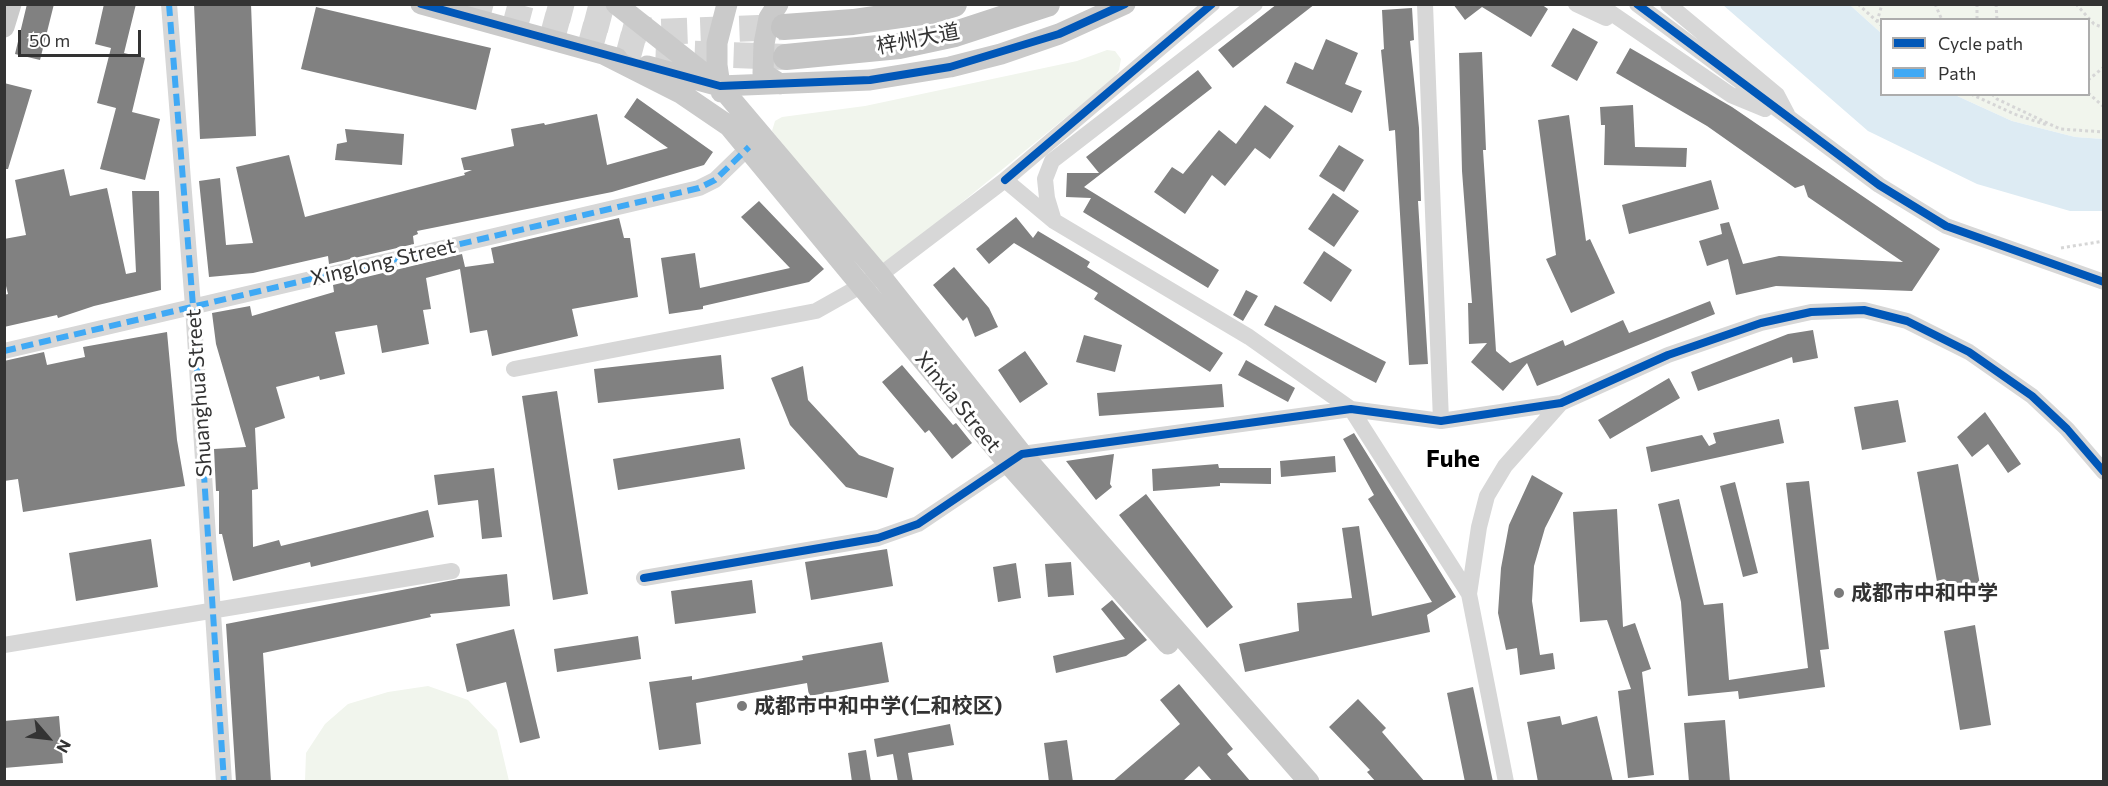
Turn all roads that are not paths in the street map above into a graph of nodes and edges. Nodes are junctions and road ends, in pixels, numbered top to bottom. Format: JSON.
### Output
{"nodes":[{"id":1,"x":11,"y":4,"type":"edge"},
{"id":2,"x":169,"y":4,"type":"edge"},
{"id":3,"x":421,"y":4,"type":"edge"},
{"id":4,"x":616,"y":4,"type":"edge"},
{"id":5,"x":727,"y":4,"type":"edge"},
{"id":6,"x":954,"y":4,"type":"edge"},
{"id":7,"x":1047,"y":4,"type":"edge"},
{"id":8,"x":1125,"y":4,"type":"edge"},
{"id":9,"x":1212,"y":4,"type":"edge"},
{"id":10,"x":1255,"y":4,"type":"edge"},
{"id":11,"x":1425,"y":4,"type":"edge"},
{"id":12,"x":1576,"y":4,"type":"edge"},
{"id":13,"x":1598,"y":4,"type":"edge"},
{"id":14,"x":1637,"y":4,"type":"edge"},
{"id":15,"x":1668,"y":4,"type":"edge"},
{"id":16,"x":781,"y":16,"type":"edge"},
{"id":17,"x":4,"y":27,"type":"edge"},
{"id":18,"x":1640,"y":33,"type":"junction"},
{"id":19,"x":603,"y":54,"type":"junction"},
{"id":20,"x":786,"y":57,"type":"tunnel mouth"},
{"id":21,"x":780,"y":84,"type":"junction"},
{"id":22,"x":720,"y":86,"type":"junction"},
{"id":23,"x":1791,"y":120,"type":"junction"},
{"id":24,"x":729,"y":126,"type":"junction"},
{"id":25,"x":749,"y":147,"type":"junction"},
{"id":26,"x":1005,"y":180,"type":"junction"},
{"id":27,"x":1054,"y":221,"type":"junction"},
{"id":28,"x":871,"y":280,"type":"junction"},
{"id":29,"x":2103,"y":282,"type":"edge"},
{"id":30,"x":193,"y":306,"type":"junction"},
{"id":31,"x":4,"y":351,"type":"edge"},
{"id":32,"x":514,"y":369,"type":"dead end"},
{"id":33,"x":1561,"y":403,"type":"junction"},
{"id":34,"x":1351,"y":409,"type":"junction"},
{"id":35,"x":1441,"y":421,"type":"junction"},
{"id":36,"x":1015,"y":458,"type":"junction"},
{"id":37,"x":2103,"y":472,"type":"edge"},
{"id":38,"x":452,"y":571,"type":"dead end"},
{"id":39,"x":644,"y":578,"type":"dead end"},
{"id":40,"x":1469,"y":594,"type":"junction"},
{"id":41,"x":213,"y":610,"type":"junction"},
{"id":42,"x":4,"y":645,"type":"edge"},
{"id":43,"x":224,"y":782,"type":"edge"},
{"id":44,"x":1291,"y":782,"type":"edge"},
{"id":45,"x":1309,"y":782,"type":"edge"},
{"id":46,"x":1506,"y":782,"type":"edge"}],
"edges":[{"from":1,"to":17,"type":"main road"},
{"from":2,"to":30,"type":"street","name":"Shuanghua Street"},
{"from":3,"to":19,"type":"main road"},
{"from":4,"to":22,"type":"main road","name":"Xinxia Street"},
{"from":5,"to":22,"type":"main road"},
{"from":6,"to":16,"type":"highway","name":"梓州大道"},
{"from":7,"to":20,"type":"highway","name":"梓州大道"},
{"from":8,"to":21,"type":"main road"},
{"from":9,"to":26,"type":"street"},
{"from":10,"to":27,"type":"street"},
{"from":11,"to":35,"type":"street"},
{"from":12,"to":18,"type":"street"},
{"from":13,"to":18,"type":"street"},
{"from":14,"to":23,"type":"street"},
{"from":15,"to":23,"type":"street"},
{"from":16,"to":21,"type":"main road"},
{"from":18,"to":23,"type":"street"},
{"from":19,"to":22,"type":"main road"},
{"from":19,"to":24,"type":"main road","name":"Xinxia Street"},
{"from":21,"to":22,"type":"main road"},
{"from":22,"to":24,"type":"main road"},
{"from":22,"to":28,"type":"main road","name":"Xinxia Street"},
{"from":23,"to":29,"type":"street"},
{"from":24,"to":25,"type":"main road","name":"Xinxia Street"},
{"from":25,"to":28,"type":"main road","name":"Xinxia Street"},
{"from":25,"to":30,"type":"street","name":"Xinglong Street"},
{"from":26,"to":27,"type":"street"},
{"from":26,"to":28,"type":"street"},
{"from":27,"to":34,"type":"street"},
{"from":28,"to":32,"type":"street"},
{"from":28,"to":36,"type":"main road","name":"Xinxia Street"},
{"from":30,"to":31,"type":"street","name":"Xinglong Street"},
{"from":30,"to":41,"type":"street","name":"Shuanghua Street"},
{"from":33,"to":35,"type":"street"},
{"from":33,"to":37,"type":"street"},
{"from":33,"to":40,"type":"street"},
{"from":34,"to":35,"type":"street"},
{"from":34,"to":36,"type":"street"},
{"from":34,"to":40,"type":"street"},
{"from":36,"to":39,"type":"street"},
{"from":36,"to":44,"type":"main road","name":"Xinxia Street"},
{"from":36,"to":45,"type":"main road","name":"Xinxia Street"},
{"from":38,"to":41,"type":"street"},
{"from":40,"to":46,"type":"street"},
{"from":41,"to":42,"type":"street"},
{"from":41,"to":43,"type":"street","name":"Shuanghua Street"}]}
